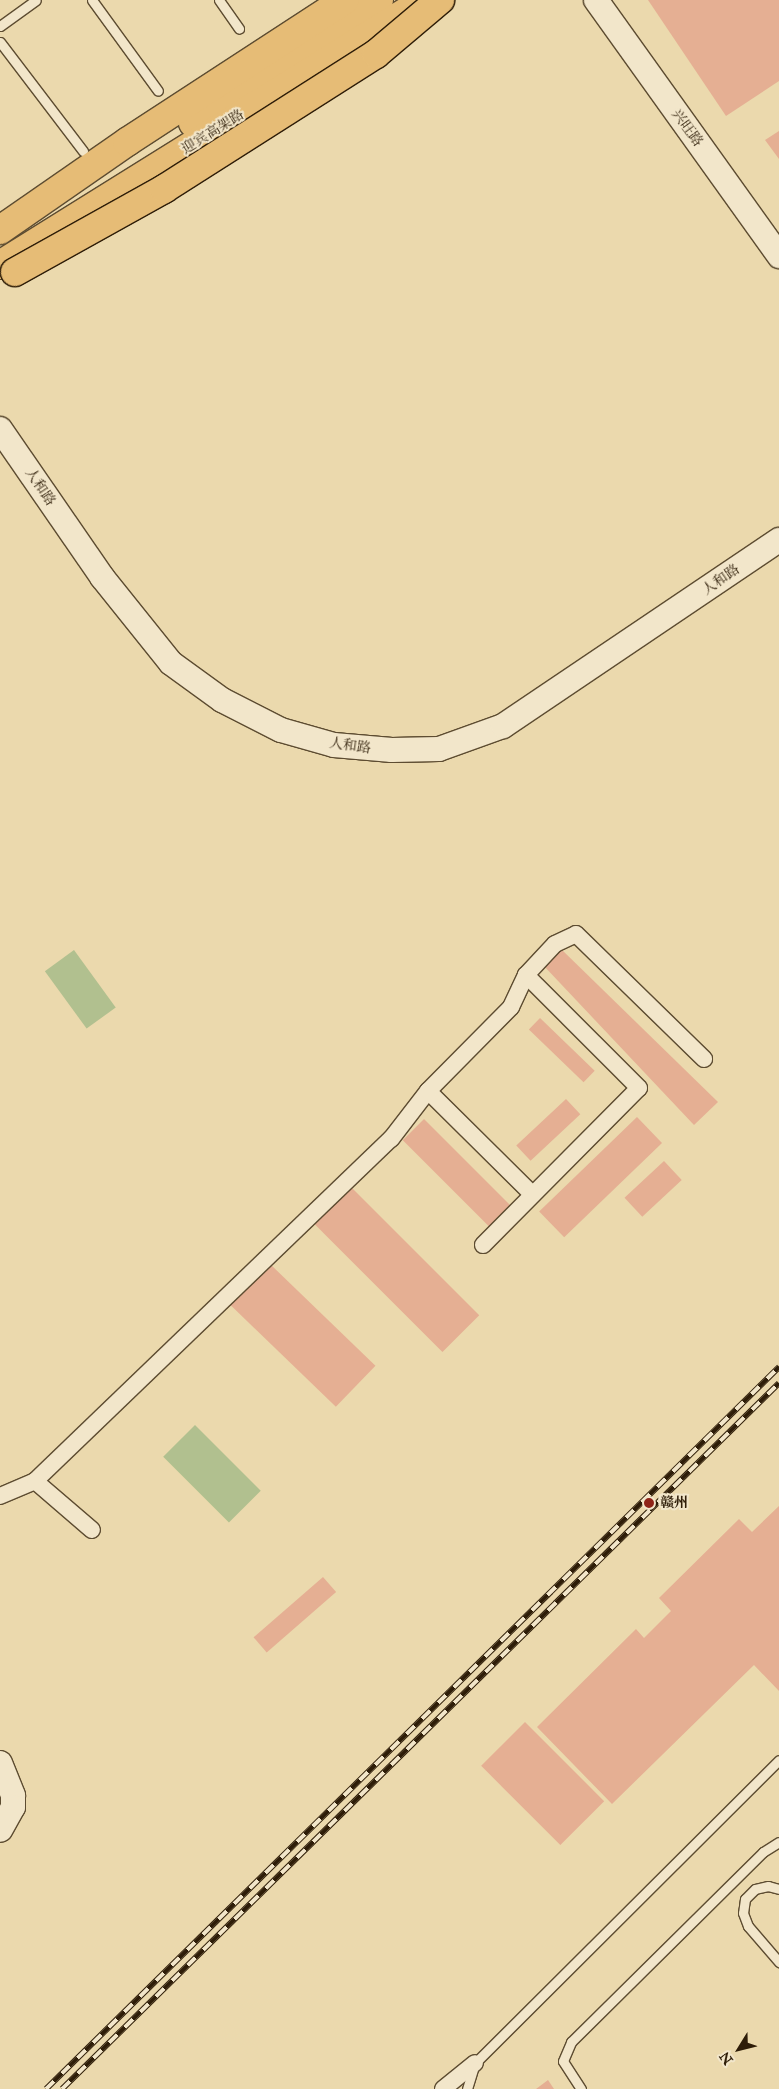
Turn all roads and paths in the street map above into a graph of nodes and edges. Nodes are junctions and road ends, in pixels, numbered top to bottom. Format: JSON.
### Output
{"nodes":[{"id":1,"x":36,"y":0,"type":"edge"},
{"id":2,"x":92,"y":0,"type":"edge"},
{"id":3,"x":218,"y":0,"type":"edge"},
{"id":4,"x":345,"y":0,"type":"edge"},
{"id":5,"x":379,"y":0,"type":"edge"},
{"id":6,"x":425,"y":0,"type":"edge"},
{"id":7,"x":440,"y":0,"type":"edge"},
{"id":8,"x":596,"y":0,"type":"edge"},
{"id":9,"x":0,"y":26,"type":"edge"},
{"id":10,"x":240,"y":29,"type":"dead end"},
{"id":11,"x":0,"y":42,"type":"edge"},
{"id":12,"x":158,"y":91,"type":"dead end"},
{"id":13,"x":83,"y":151,"type":"dead end"},
{"id":14,"x":0,"y":230,"type":"edge"},
{"id":15,"x":0,"y":246,"type":"edge"},
{"id":16,"x":779,"y":256,"type":"edge"},
{"id":17,"x":8,"y":268,"type":"edge"},
{"id":18,"x":0,"y":429,"type":"edge"},
{"id":19,"x":779,"y":540,"type":"edge"},
{"id":20,"x":526,"y":974,"type":"junction"},
{"id":21,"x":704,"y":1059,"type":"dead end"},
{"id":22,"x":428,"y":1091,"type":"junction"},
{"id":23,"x":532,"y":1194,"type":"junction"},
{"id":24,"x":483,"y":1245,"type":"dead end"},
{"id":25,"x":35,"y":1481,"type":"junction"},
{"id":26,"x":0,"y":1496,"type":"edge"},
{"id":27,"x":92,"y":1530,"type":"dead end"},
{"id":28,"x":779,"y":1760,"type":"edge"},
{"id":29,"x":0,"y":1763,"type":"edge"},
{"id":30,"x":0,"y":1830,"type":"edge"},
{"id":31,"x":779,"y":1842,"type":"edge"},
{"id":32,"x":779,"y":1889,"type":"edge"},
{"id":33,"x":779,"y":1962,"type":"edge"},
{"id":34,"x":475,"y":2063,"type":"junction"},
{"id":35,"x":443,"y":2089,"type":"edge"},
{"id":36,"x":467,"y":2089,"type":"edge"},
{"id":37,"x":581,"y":2089,"type":"edge"}],
"edges":[{"from":1,"to":9,"type":"lane"},
{"from":2,"to":12,"type":"lane"},
{"from":3,"to":10,"type":"lane"},
{"from":4,"to":14,"type":"highway"},
{"from":5,"to":15,"type":"highway","name":"迎宾高架路"},
{"from":6,"to":17,"type":"highway","name":"迎宾高架路"},
{"from":7,"to":17,"type":"highway","bridge":true},
{"from":8,"to":16,"type":"street","name":"兴旺路"},
{"from":11,"to":13,"type":"lane"},
{"from":18,"to":19,"type":"street","name":"人和路"},
{"from":20,"to":21,"type":"street"},
{"from":20,"to":22,"type":"street"},
{"from":20,"to":23,"type":"street"},
{"from":22,"to":23,"type":"street"},
{"from":22,"to":25,"type":"street"},
{"from":23,"to":24,"type":"street"},
{"from":25,"to":26,"type":"street"},
{"from":25,"to":27,"type":"street"},
{"from":28,"to":34,"type":"lane"},
{"from":29,"to":30,"type":"street"},
{"from":31,"to":37,"type":"lane"},
{"from":32,"to":33,"type":"lane"},
{"from":34,"to":35,"type":"street"},
{"from":34,"to":36,"type":"lane"}]}
